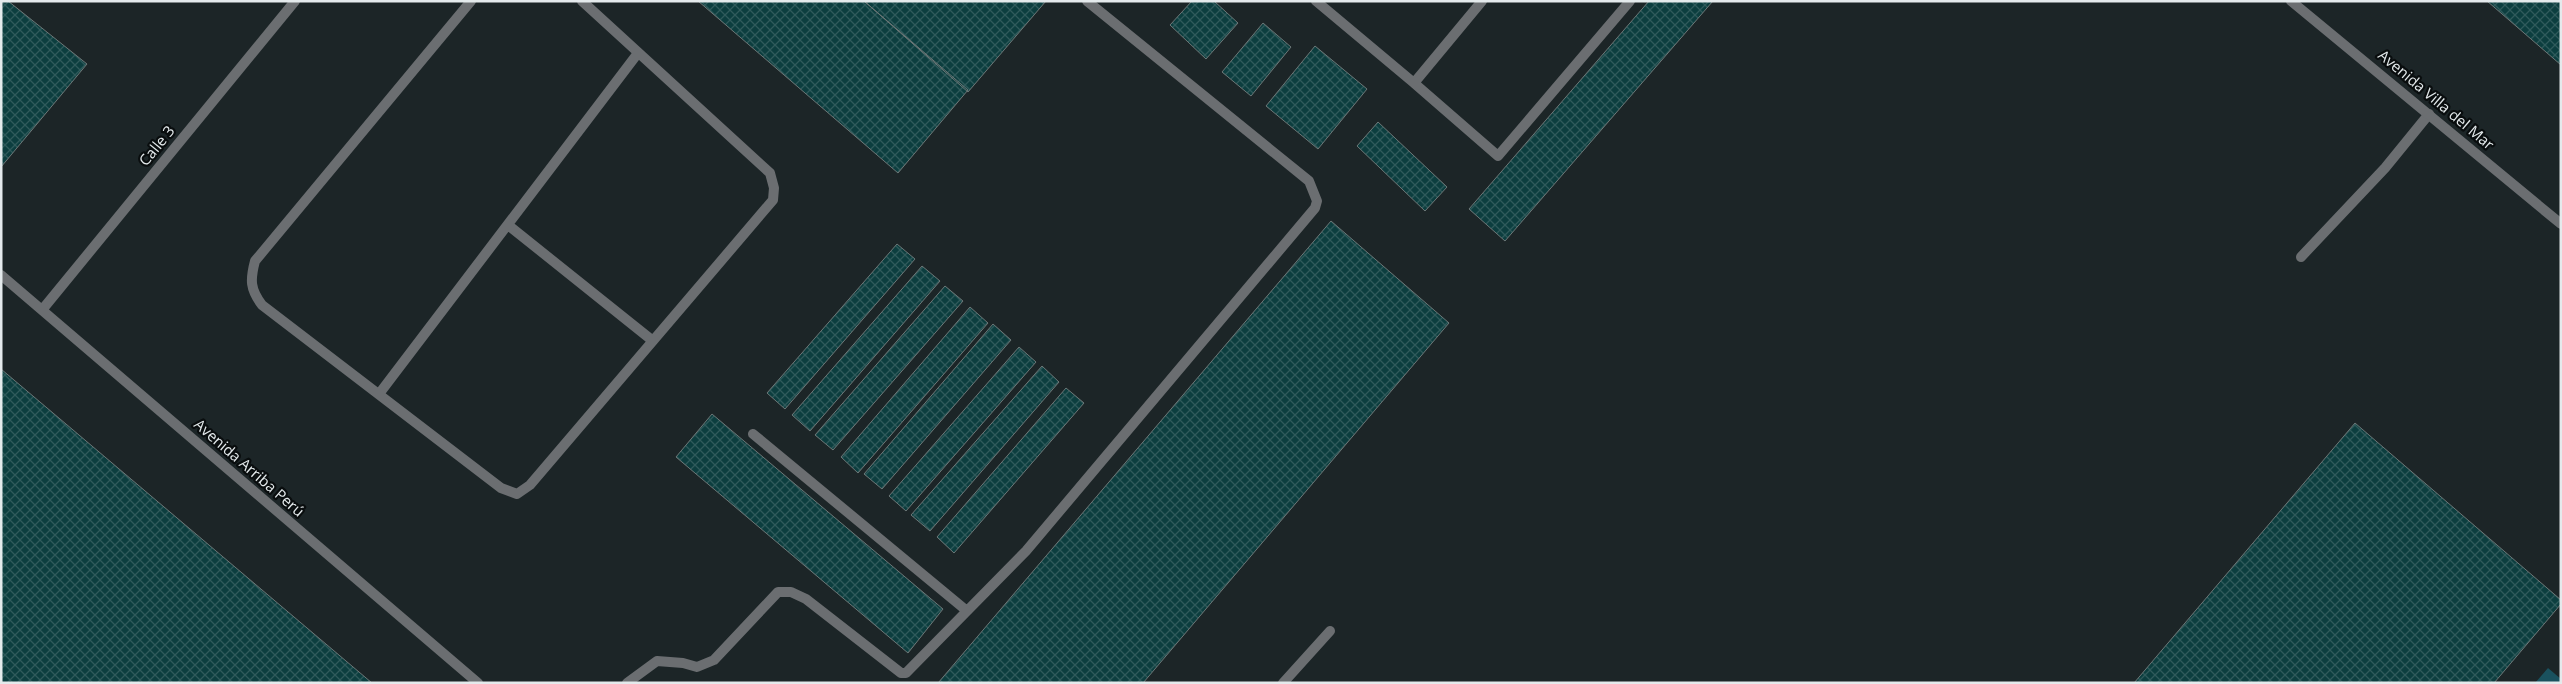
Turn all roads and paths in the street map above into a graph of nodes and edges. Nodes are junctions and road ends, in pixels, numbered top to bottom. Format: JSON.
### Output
{"nodes":[{"id":1,"x":295,"y":1,"type":"edge"},
{"id":2,"x":471,"y":1,"type":"edge"},
{"id":3,"x":582,"y":1,"type":"edge"},
{"id":4,"x":1087,"y":1,"type":"edge"},
{"id":5,"x":1316,"y":1,"type":"edge"},
{"id":6,"x":1482,"y":1,"type":"edge"},
{"id":7,"x":1630,"y":1,"type":"edge"},
{"id":8,"x":2291,"y":1,"type":"edge"},
{"id":9,"x":638,"y":53,"type":"junction"},
{"id":10,"x":1414,"y":83,"type":"junction"},
{"id":11,"x":2429,"y":114,"type":"junction"},
{"id":12,"x":2561,"y":224,"type":"edge"},
{"id":13,"x":508,"y":225,"type":"junction"},
{"id":14,"x":2300,"y":257,"type":"dead end"},
{"id":15,"x":1,"y":275,"type":"edge"},
{"id":16,"x":42,"y":310,"type":"junction"},
{"id":17,"x":653,"y":341,"type":"junction"},
{"id":18,"x":379,"y":394,"type":"junction"},
{"id":19,"x":753,"y":434,"type":"dead end"},
{"id":20,"x":967,"y":611,"type":"junction"},
{"id":21,"x":1330,"y":631,"type":"dead end"},
{"id":22,"x":478,"y":683,"type":"edge"},
{"id":23,"x":627,"y":683,"type":"edge"},
{"id":24,"x":1283,"y":683,"type":"edge"}],
"edges":[{"from":1,"to":16,"type":"street","name":"Calle 3"},
{"from":2,"to":18,"type":"street"},
{"from":3,"to":9,"type":"street"},
{"from":4,"to":20,"type":"street"},
{"from":5,"to":10,"type":"street"},
{"from":6,"to":10,"type":"street"},
{"from":7,"to":10,"type":"street"},
{"from":8,"to":11,"type":"street","name":"Avenida Villa del Mar"},
{"from":9,"to":13,"type":"street"},
{"from":9,"to":17,"type":"street"},
{"from":11,"to":12,"type":"street","name":"Avenida Villa del Mar"},
{"from":11,"to":14,"type":"street"},
{"from":13,"to":17,"type":"street"},
{"from":13,"to":18,"type":"street"},
{"from":15,"to":16,"type":"street","name":"Avenida Arriba Perú"},
{"from":16,"to":22,"type":"street","name":"Avenida Arriba Perú"},
{"from":17,"to":18,"type":"street"},
{"from":19,"to":20,"type":"street"},
{"from":20,"to":23,"type":"street"},
{"from":21,"to":24,"type":"street"}]}
